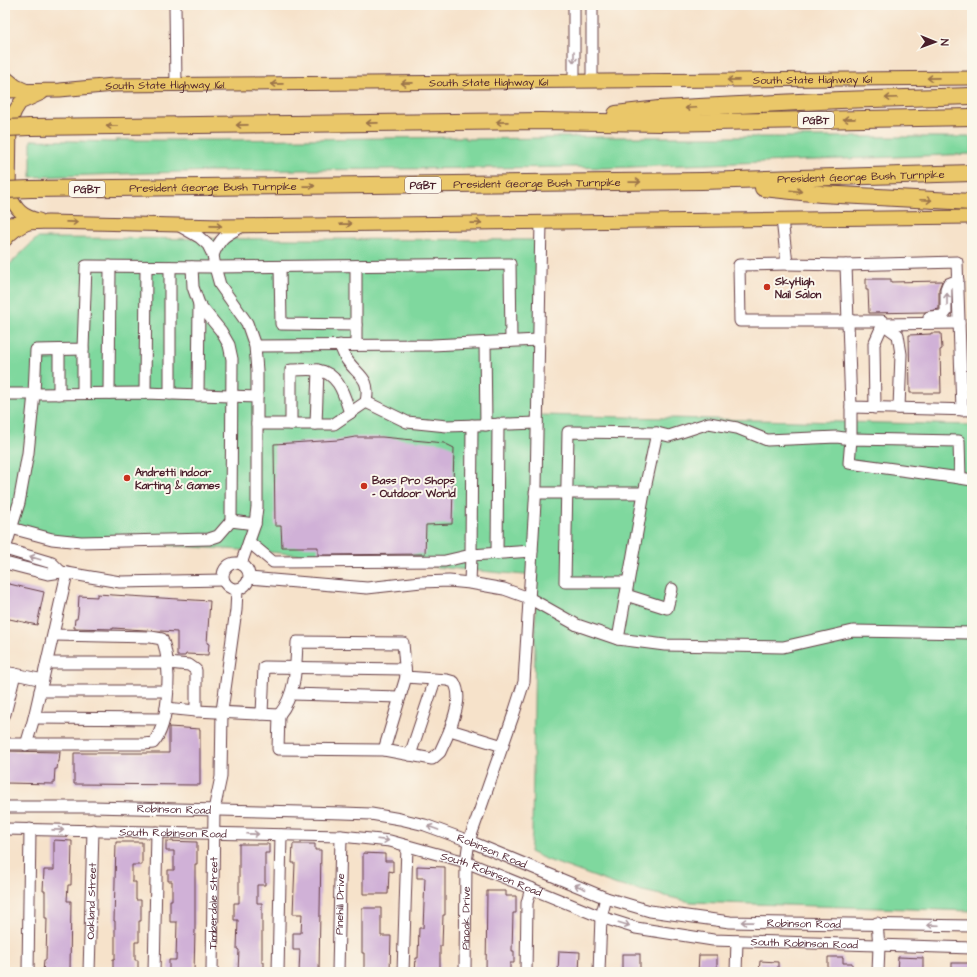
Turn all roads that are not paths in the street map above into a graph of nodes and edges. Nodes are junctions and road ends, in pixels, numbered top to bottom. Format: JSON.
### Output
{"nodes":[{"id":1,"x":175,"y":5,"type":"edge"},
{"id":2,"x":574,"y":5,"type":"edge"},
{"id":3,"x":592,"y":5,"type":"edge"},
{"id":4,"x":574,"y":39,"type":"junction"},
{"id":5,"x":592,"y":39,"type":"junction"},
{"id":6,"x":5,"y":77,"type":"edge"},
{"id":7,"x":972,"y":78,"type":"edge"},
{"id":8,"x":574,"y":81,"type":"junction"},
{"id":9,"x":592,"y":81,"type":"junction"},
{"id":10,"x":176,"y":85,"type":"junction"},
{"id":11,"x":48,"y":90,"type":"junction"},
{"id":12,"x":5,"y":91,"type":"edge"},
{"id":13,"x":29,"y":91,"type":"junction"},
{"id":14,"x":972,"y":96,"type":"edge"},
{"id":15,"x":972,"y":117,"type":"edge"},
{"id":16,"x":541,"y":121,"type":"junction"},
{"id":17,"x":5,"y":128,"type":"edge"},
{"id":18,"x":972,"y":173,"type":"edge"},
{"id":19,"x":702,"y":181,"type":"junction"},
{"id":20,"x":5,"y":190,"type":"edge"},
{"id":21,"x":972,"y":202,"type":"edge"},
{"id":22,"x":972,"y":217,"type":"edge"},
{"id":23,"x":782,"y":219,"type":"junction"},
{"id":24,"x":30,"y":222,"type":"junction"},
{"id":25,"x":48,"y":222,"type":"junction"},
{"id":26,"x":541,"y":222,"type":"junction"},
{"id":27,"x":5,"y":224,"type":"edge"},
{"id":28,"x":178,"y":225,"type":"junction"},
{"id":29,"x":243,"y":226,"type":"junction"},
{"id":30,"x":5,"y":240,"type":"edge"},
{"id":31,"x":213,"y":254,"type":"junction"},
{"id":32,"x":787,"y":264,"type":"junction"},
{"id":33,"x":846,"y":265,"type":"junction"},
{"id":34,"x":110,"y":266,"type":"junction"},
{"id":35,"x":356,"y":266,"type":"junction"},
{"id":36,"x":146,"y":267,"type":"junction"},
{"id":37,"x":170,"y":267,"type":"junction"},
{"id":38,"x":192,"y":267,"type":"junction"},
{"id":39,"x":215,"y":267,"type":"junction"},
{"id":40,"x":280,"y":267,"type":"junction"},
{"id":41,"x":958,"y":280,"type":"junction"},
{"id":42,"x":199,"y":304,"type":"junction"},
{"id":43,"x":848,"y":320,"type":"junction"},
{"id":44,"x":883,"y":322,"type":"junction"},
{"id":45,"x":959,"y":323,"type":"junction"},
{"id":46,"x":356,"y":325,"type":"junction"},
{"id":47,"x":538,"y":340,"type":"junction"},
{"id":48,"x":511,"y":341,"type":"junction"},
{"id":49,"x":485,"y":343,"type":"junction"},
{"id":50,"x":340,"y":345,"type":"junction"},
{"id":51,"x":356,"y":345,"type":"junction"},
{"id":52,"x":254,"y":346,"type":"junction"},
{"id":53,"x":83,"y":349,"type":"junction"},
{"id":54,"x":59,"y":350,"type":"junction"},
{"id":55,"x":318,"y":370,"type":"junction"},
{"id":56,"x":109,"y":393,"type":"junction"},
{"id":57,"x":145,"y":393,"type":"junction"},
{"id":58,"x":5,"y":394,"type":"edge"},
{"id":59,"x":34,"y":394,"type":"junction"},
{"id":60,"x":59,"y":394,"type":"junction"},
{"id":61,"x":83,"y":394,"type":"junction"},
{"id":62,"x":170,"y":394,"type":"junction"},
{"id":63,"x":198,"y":395,"type":"junction"},
{"id":64,"x":232,"y":396,"type":"junction"},
{"id":65,"x":257,"y":397,"type":"junction"},
{"id":66,"x":366,"y":402,"type":"junction"},
{"id":67,"x":850,"y":407,"type":"junction"},
{"id":68,"x":875,"y":408,"type":"junction"},
{"id":69,"x":899,"y":408,"type":"junction"},
{"id":70,"x":967,"y":410,"type":"edge"},
{"id":71,"x":350,"y":413,"type":"junction"},
{"id":72,"x":537,"y":423,"type":"junction"},
{"id":73,"x":257,"y":424,"type":"junction"},
{"id":74,"x":290,"y":424,"type":"junction"},
{"id":75,"x":316,"y":424,"type":"junction"},
{"id":76,"x":498,"y":424,"type":"junction"},
{"id":77,"x":472,"y":425,"type":"junction"},
{"id":78,"x":486,"y":425,"type":"junction"},
{"id":79,"x":657,"y":433,"type":"junction"},
{"id":80,"x":851,"y":439,"type":"junction"},
{"id":81,"x":960,"y":478,"type":"junction"},
{"id":82,"x":972,"y":480,"type":"edge"},
{"id":83,"x":536,"y":493,"type":"junction"},
{"id":84,"x":566,"y":493,"type":"junction"},
{"id":85,"x":644,"y":493,"type":"junction"},
{"id":86,"x":231,"y":521,"type":"junction"},
{"id":87,"x":254,"y":524,"type":"junction"},
{"id":88,"x":12,"y":528,"type":"junction"},
{"id":89,"x":249,"y":542,"type":"junction"},
{"id":90,"x":5,"y":549,"type":"edge"},
{"id":91,"x":532,"y":551,"type":"junction"},
{"id":92,"x":497,"y":554,"type":"junction"},
{"id":93,"x":471,"y":556,"type":"junction"},
{"id":94,"x":5,"y":563,"type":"edge"},
{"id":95,"x":241,"y":564,"type":"junction"},
{"id":96,"x":64,"y":572,"type":"junction"},
{"id":97,"x":249,"y":578,"type":"junction"},
{"id":98,"x":223,"y":580,"type":"junction"},
{"id":99,"x":628,"y":582,"type":"junction"},
{"id":100,"x":470,"y":583,"type":"junction"},
{"id":101,"x":672,"y":589,"type":"dead end"},
{"id":102,"x":237,"y":590,"type":"junction"},
{"id":103,"x":626,"y":595,"type":"junction"},
{"id":104,"x":529,"y":598,"type":"junction"},
{"id":105,"x":972,"y":633,"type":"edge"},
{"id":106,"x":54,"y":635,"type":"junction"},
{"id":107,"x":618,"y":639,"type":"junction"},
{"id":108,"x":47,"y":663,"type":"junction"},
{"id":109,"x":168,"y":663,"type":"junction"},
{"id":110,"x":296,"y":667,"type":"junction"},
{"id":111,"x":10,"y":673,"type":"edge"},
{"id":112,"x":405,"y":673,"type":"junction"},
{"id":113,"x":435,"y":680,"type":"junction"},
{"id":114,"x":42,"y":685,"type":"junction"},
{"id":115,"x":167,"y":691,"type":"junction"},
{"id":116,"x":291,"y":694,"type":"junction"},
{"id":117,"x":400,"y":697,"type":"junction"},
{"id":118,"x":166,"y":708,"type":"junction"},
{"id":119,"x":196,"y":711,"type":"junction"},
{"id":120,"x":222,"y":711,"type":"junction"},
{"id":121,"x":5,"y":714,"type":"edge"},
{"id":122,"x":262,"y":714,"type":"junction"},
{"id":123,"x":279,"y":714,"type":"junction"},
{"id":124,"x":34,"y":718,"type":"junction"},
{"id":125,"x":164,"y":719,"type":"junction"},
{"id":126,"x":450,"y":730,"type":"junction"},
{"id":127,"x":5,"y":744,"type":"edge"},
{"id":128,"x":26,"y":745,"type":"junction"},
{"id":129,"x":503,"y":746,"type":"junction"},
{"id":130,"x":384,"y":750,"type":"junction"},
{"id":131,"x":410,"y":755,"type":"junction"},
{"id":132,"x":5,"y":807,"type":"edge"},
{"id":133,"x":214,"y":810,"type":"junction"},
{"id":134,"x":5,"y":829,"type":"edge"},
{"id":135,"x":30,"y":829,"type":"junction"},
{"id":136,"x":93,"y":830,"type":"junction"},
{"id":137,"x":157,"y":832,"type":"junction"},
{"id":138,"x":214,"y":833,"type":"junction"},
{"id":139,"x":281,"y":834,"type":"junction"},
{"id":140,"x":341,"y":836,"type":"junction"},
{"id":141,"x":469,"y":841,"type":"junction"},
{"id":142,"x":407,"y":846,"type":"junction"},
{"id":143,"x":466,"y":862,"type":"junction"},
{"id":144,"x":531,"y":888,"type":"junction"},
{"id":145,"x":606,"y":898,"type":"junction"},
{"id":146,"x":601,"y":917,"type":"junction"},
{"id":147,"x":877,"y":924,"type":"junction"},
{"id":148,"x":972,"y":926,"type":"edge"},
{"id":149,"x":737,"y":941,"type":"junction"},
{"id":150,"x":879,"y":946,"type":"junction"},
{"id":151,"x":972,"y":948,"type":"edge"},
{"id":152,"x":28,"y":972,"type":"edge"},
{"id":153,"x":89,"y":972,"type":"edge"},
{"id":154,"x":154,"y":972,"type":"edge"},
{"id":155,"x":212,"y":972,"type":"edge"},
{"id":156,"x":278,"y":972,"type":"edge"},
{"id":157,"x":338,"y":972,"type":"edge"},
{"id":158,"x":403,"y":972,"type":"edge"},
{"id":159,"x":464,"y":972,"type":"edge"},
{"id":160,"x":526,"y":972,"type":"edge"},
{"id":161,"x":599,"y":972,"type":"edge"},
{"id":162,"x":736,"y":972,"type":"edge"},
{"id":163,"x":878,"y":972,"type":"edge"}],
"edges":[{"from":1,"to":10,"type":"street"},
{"from":2,"to":4,"type":"street"},
{"from":3,"to":5,"type":"street"},
{"from":4,"to":5,"type":"street"},
{"from":4,"to":8,"type":"street","one_way":true},
{"from":5,"to":9,"type":"street"},
{"from":6,"to":13,"type":"main road"},
{"from":7,"to":9,"type":"main road","name":"South State Highway 161","one_way":true},
{"from":8,"to":9,"type":"main road","name":"South State Highway 161"},
{"from":8,"to":10,"type":"main road","name":"South State Highway 161","one_way":true},
{"from":10,"to":11,"type":"main road","name":"South State Highway 161"},
{"from":11,"to":13,"type":"main road","name":"South State Highway 161"},
{"from":11,"to":25,"type":"main road"},
{"from":12,"to":13,"type":"main road","name":"South State Highway 161"},
{"from":14,"to":16,"type":"highway","one_way":true},
{"from":15,"to":16,"type":"highway","number":"PGBT","one_way":true},
{"from":16,"to":17,"type":"highway","number":"PGBT","one_way":true,"bridge":true},
{"from":18,"to":19,"type":"highway","name":"President George Bush Turnpike","number":"PGBT"},
{"from":20,"to":19,"type":"highway","name":"President George Bush Turnpike","number":"PGBT","one_way":true,"bridge":true},
{"from":19,"to":21,"type":"highway","one_way":true},
{"from":22,"to":23,"type":"main road"},
{"from":23,"to":26,"type":"main road"},
{"from":23,"to":32,"type":"street"},
{"from":24,"to":25,"type":"main road"},
{"from":24,"to":27,"type":"main road"},
{"from":24,"to":30,"type":"main road"},
{"from":25,"to":28,"type":"main road","one_way":true},
{"from":29,"to":26,"type":"main road","one_way":true},
{"from":26,"to":47,"type":"street","name":"Pinoak Drive"},
{"from":28,"to":29,"type":"main road","one_way":true},
{"from":28,"to":31,"type":"street"},
{"from":29,"to":31,"type":"street"},
{"from":31,"to":39,"type":"street"},
{"from":32,"to":33,"type":"street"},
{"from":32,"to":43,"type":"street"},
{"from":33,"to":41,"type":"street"},
{"from":33,"to":43,"type":"street"},
{"from":34,"to":36,"type":"street"},
{"from":34,"to":53,"type":"street"},
{"from":34,"to":56,"type":"street"},
{"from":35,"to":40,"type":"street"},
{"from":35,"to":46,"type":"street"},
{"from":35,"to":48,"type":"street"},
{"from":36,"to":37,"type":"street"},
{"from":36,"to":57,"type":"street"},
{"from":37,"to":38,"type":"street"},
{"from":37,"to":62,"type":"street"},
{"from":38,"to":39,"type":"street"},
{"from":38,"to":42,"type":"street"},
{"from":39,"to":40,"type":"street"},
{"from":39,"to":52,"type":"street"},
{"from":40,"to":46,"type":"street"},
{"from":44,"to":41,"type":"street","one_way":true},
{"from":41,"to":45,"type":"street"},
{"from":42,"to":63,"type":"street"},
{"from":42,"to":64,"type":"street"},
{"from":43,"to":44,"type":"street"},
{"from":43,"to":67,"type":"street"},
{"from":44,"to":45,"type":"street"},
{"from":44,"to":68,"type":"street"},
{"from":44,"to":69,"type":"street"},
{"from":45,"to":70,"type":"street"},
{"from":46,"to":51,"type":"street"},
{"from":47,"to":48,"type":"street"},
{"from":47,"to":72,"type":"street","name":"Pinoak Drive"},
{"from":48,"to":49,"type":"street"},
{"from":49,"to":51,"type":"street"},
{"from":49,"to":78,"type":"street"},
{"from":50,"to":51,"type":"street"},
{"from":50,"to":52,"type":"street"},
{"from":50,"to":66,"type":"street"},
{"from":52,"to":65,"type":"street"},
{"from":53,"to":54,"type":"street"},
{"from":53,"to":61,"type":"street"},
{"from":54,"to":59,"type":"street"},
{"from":54,"to":60,"type":"street"},
{"from":55,"to":71,"type":"street"},
{"from":55,"to":74,"type":"street"},
{"from":55,"to":75,"type":"street"},
{"from":56,"to":57,"type":"street"},
{"from":56,"to":61,"type":"street"},
{"from":57,"to":62,"type":"street"},
{"from":58,"to":59,"type":"street"},
{"from":59,"to":60,"type":"street"},
{"from":59,"to":88,"type":"street"},
{"from":60,"to":61,"type":"street"},
{"from":62,"to":63,"type":"street"},
{"from":63,"to":64,"type":"street"},
{"from":64,"to":65,"type":"street"},
{"from":64,"to":86,"type":"street"},
{"from":65,"to":73,"type":"street"},
{"from":66,"to":71,"type":"street"},
{"from":66,"to":77,"type":"street"},
{"from":67,"to":68,"type":"street"},
{"from":67,"to":80,"type":"street"},
{"from":68,"to":69,"type":"street"},
{"from":69,"to":70,"type":"street"},
{"from":71,"to":75,"type":"street"},
{"from":72,"to":76,"type":"street"},
{"from":72,"to":83,"type":"street","name":"Pinoak Drive"},
{"from":73,"to":74,"type":"street"},
{"from":73,"to":87,"type":"street"},
{"from":74,"to":75,"type":"street"},
{"from":76,"to":78,"type":"street"},
{"from":76,"to":92,"type":"street"},
{"from":77,"to":78,"type":"street"},
{"from":77,"to":93,"type":"street"},
{"from":79,"to":80,"type":"street"},
{"from":79,"to":84,"type":"street"},
{"from":79,"to":85,"type":"street"},
{"from":80,"to":81,"type":"street"},
{"from":80,"to":81,"type":"street"},
{"from":81,"to":82,"type":"street"},
{"from":83,"to":84,"type":"street"},
{"from":83,"to":91,"type":"street","name":"Pinoak Drive"},
{"from":84,"to":85,"type":"street"},
{"from":84,"to":99,"type":"street"},
{"from":85,"to":99,"type":"street"},
{"from":86,"to":87,"type":"street"},
{"from":86,"to":88,"type":"street"},
{"from":87,"to":89,"type":"street"},
{"from":88,"to":90,"type":"street"},
{"from":89,"to":93,"type":"street"},
{"from":89,"to":95,"type":"street"},
{"from":96,"to":90,"type":"street","one_way":true},
{"from":91,"to":92,"type":"street"},
{"from":91,"to":104,"type":"street","name":"Pinoak Drive"},
{"from":92,"to":93,"type":"street"},
{"from":93,"to":100,"type":"street"},
{"from":94,"to":96,"type":"street"},
{"from":95,"to":97,"type":"street"},
{"from":95,"to":98,"type":"street"},
{"from":96,"to":98,"type":"street"},
{"from":96,"to":106,"type":"street"},
{"from":97,"to":100,"type":"street"},
{"from":97,"to":102,"type":"street"},
{"from":98,"to":102,"type":"street"},
{"from":99,"to":103,"type":"street"},
{"from":100,"to":104,"type":"street"},
{"from":101,"to":103,"type":"street"},
{"from":102,"to":120,"type":"street","name":"Timberdale Street"},
{"from":103,"to":107,"type":"street"},
{"from":104,"to":107,"type":"street"},
{"from":104,"to":129,"type":"street","name":"Pinoak Drive"},
{"from":105,"to":107,"type":"street"},
{"from":106,"to":108,"type":"street"},
{"from":106,"to":109,"type":"street"},
{"from":108,"to":109,"type":"street"},
{"from":108,"to":114,"type":"street"},
{"from":109,"to":115,"type":"street"},
{"from":109,"to":119,"type":"street"},
{"from":110,"to":112,"type":"street"},
{"from":110,"to":112,"type":"street"},
{"from":110,"to":116,"type":"street"},
{"from":110,"to":122,"type":"street"},
{"from":111,"to":114,"type":"street"},
{"from":111,"to":121,"type":"street"},
{"from":112,"to":113,"type":"street"},
{"from":112,"to":117,"type":"street"},
{"from":113,"to":126,"type":"street"},
{"from":113,"to":131,"type":"street"},
{"from":114,"to":115,"type":"street"},
{"from":114,"to":124,"type":"street"},
{"from":115,"to":118,"type":"street"},
{"from":116,"to":117,"type":"street"},
{"from":116,"to":123,"type":"street"},
{"from":117,"to":130,"type":"street"},
{"from":118,"to":119,"type":"street"},
{"from":118,"to":125,"type":"street"},
{"from":119,"to":120,"type":"street"},
{"from":120,"to":122,"type":"street"},
{"from":120,"to":133,"type":"street","name":"Timberdale Street"},
{"from":122,"to":123,"type":"street"},
{"from":123,"to":130,"type":"street"},
{"from":124,"to":125,"type":"street"},
{"from":124,"to":128,"type":"street"},
{"from":125,"to":128,"type":"street"},
{"from":126,"to":129,"type":"street"},
{"from":126,"to":131,"type":"street"},
{"from":127,"to":128,"type":"street"},
{"from":129,"to":141,"type":"street","name":"Pinoak Drive"},
{"from":130,"to":131,"type":"street"},
{"from":132,"to":133,"type":"street","name":"Robinson Road"},
{"from":133,"to":138,"type":"street","name":"Timberdale Street"},
{"from":141,"to":133,"type":"street","name":"Robinson Road","one_way":true},
{"from":134,"to":135,"type":"street","name":"South Robinson Road"},
{"from":135,"to":136,"type":"street","name":"South Robinson Road","one_way":true},
{"from":135,"to":152,"type":"street"},
{"from":136,"to":137,"type":"street","name":"South Robinson Road"},
{"from":136,"to":153,"type":"street","name":"Oakland Street"},
{"from":137,"to":138,"type":"street","name":"South Robinson Road"},
{"from":137,"to":154,"type":"street"},
{"from":138,"to":139,"type":"street","name":"South Robinson Road","one_way":true},
{"from":138,"to":155,"type":"street","name":"Timberdale Street"},
{"from":139,"to":140,"type":"street","name":"South Robinson Road"},
{"from":139,"to":156,"type":"street"},
{"from":140,"to":142,"type":"street","name":"South Robinson Road","one_way":true},
{"from":140,"to":157,"type":"street","name":"Pinehill Drive"},
{"from":141,"to":143,"type":"street","name":"Pinoak Drive"},
{"from":145,"to":141,"type":"street","name":"Robinson Road","one_way":true},
{"from":142,"to":143,"type":"street","name":"South Robinson Road"},
{"from":142,"to":158,"type":"street"},
{"from":143,"to":144,"type":"street","name":"South Robinson Road"},
{"from":143,"to":159,"type":"street","name":"Pinoak Drive"},
{"from":144,"to":146,"type":"street","name":"South Robinson Road"},
{"from":144,"to":160,"type":"street"},
{"from":145,"to":146,"type":"street"},
{"from":147,"to":145,"type":"street","name":"Robinson Road","one_way":true},
{"from":146,"to":149,"type":"street","name":"South Robinson Road","one_way":true},
{"from":146,"to":161,"type":"street"},
{"from":148,"to":147,"type":"street","name":"Robinson Road","one_way":true},
{"from":147,"to":150,"type":"street"},
{"from":149,"to":150,"type":"street","name":"South Robinson Road"},
{"from":149,"to":162,"type":"street"},
{"from":150,"to":151,"type":"street","name":"South Robinson Road"},
{"from":150,"to":163,"type":"street"}]}
